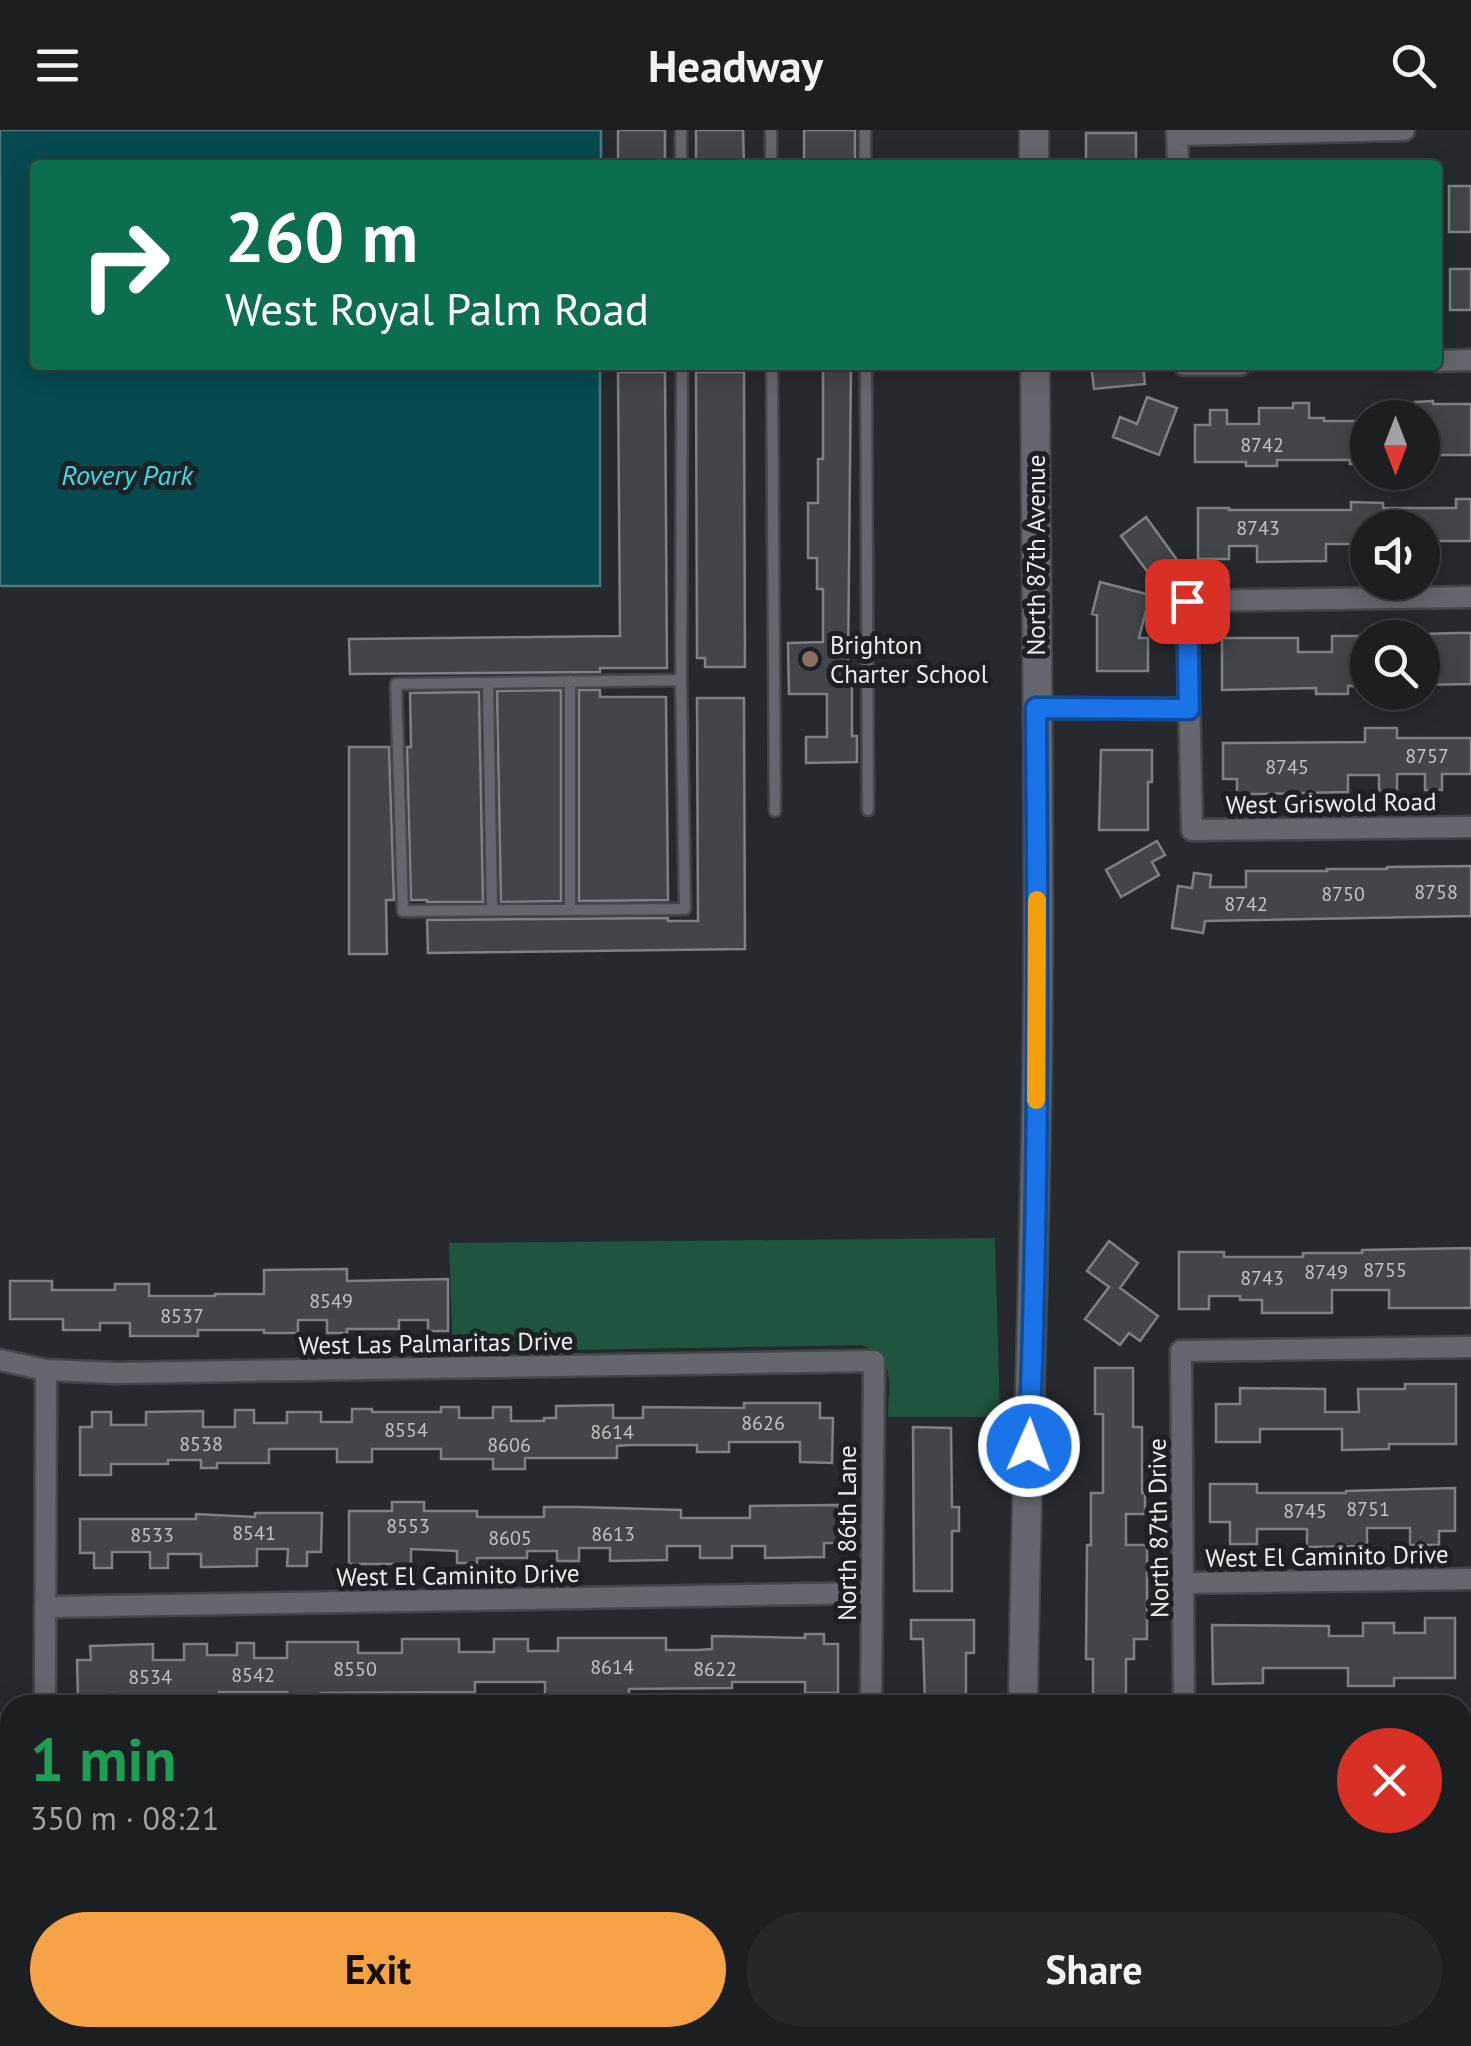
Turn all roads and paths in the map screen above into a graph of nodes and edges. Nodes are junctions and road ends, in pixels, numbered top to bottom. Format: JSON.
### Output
{"nodes":[{"id":1,"x":681,"y":130,"type":"edge"},
{"id":2,"x":771,"y":130,"type":"edge"},
{"id":3,"x":865,"y":130,"type":"edge"},
{"id":4,"x":1034,"y":130,"type":"edge"},
{"id":5,"x":1404,"y":130,"type":"edge"},
{"id":6,"x":1177,"y":133,"type":"edge"},
{"id":7,"x":681,"y":160,"type":"edge"},
{"id":8,"x":771,"y":160,"type":"edge"},
{"id":9,"x":865,"y":160,"type":"edge"},
{"id":10,"x":1034,"y":160,"type":"edge"},
{"id":11,"x":1178,"y":160,"type":"edge"},
{"id":12,"x":1471,"y":360,"type":"edge"},
{"id":13,"x":1442,"y":361,"type":"edge"},
{"id":14,"x":682,"y":370,"type":"edge"},
{"id":15,"x":772,"y":370,"type":"edge"},
{"id":16,"x":866,"y":370,"type":"edge"},
{"id":17,"x":1035,"y":370,"type":"edge"},
{"id":18,"x":1471,"y":597,"type":"edge"},
{"id":19,"x":681,"y":680,"type":"junction"},
{"id":20,"x":570,"y":681,"type":"junction"},
{"id":21,"x":488,"y":682,"type":"junction"},
{"id":22,"x":1036,"y":708,"type":"junction"},
{"id":23,"x":1189,"y":709,"type":"junction"},
{"id":24,"x":868,"y":810,"type":"dead end"},
{"id":25,"x":775,"y":811,"type":"dead end"},
{"id":26,"x":1471,"y":827,"type":"edge"},
{"id":27,"x":492,"y":910,"type":"junction"},
{"id":28,"x":570,"y":910,"type":"junction"},
{"id":29,"x":1471,"y":1347,"type":"edge"},
{"id":30,"x":0,"y":1360,"type":"edge"},
{"id":31,"x":874,"y":1362,"type":"joint"},
{"id":32,"x":46,"y":1370,"type":"junction"},
{"id":33,"x":1471,"y":1578,"type":"edge"},
{"id":34,"x":1184,"y":1583,"type":"junction"},
{"id":35,"x":872,"y":1594,"type":"junction"},
{"id":36,"x":45,"y":1607,"type":"junction"},
{"id":37,"x":45,"y":1695,"type":"edge"},
{"id":38,"x":871,"y":1695,"type":"edge"},
{"id":39,"x":1023,"y":1695,"type":"edge"},
{"id":40,"x":1184,"y":1695,"type":"edge"}],
"edges":[{"from":1,"to":7,"type":"lane"},
{"from":2,"to":8,"type":"lane"},
{"from":3,"to":9,"type":"lane"},
{"from":4,"to":10,"type":"street"},
{"from":5,"to":6,"type":"street"},
{"from":6,"to":11,"type":"street"},
{"from":12,"to":13,"type":"street"},
{"from":14,"to":19,"type":"lane"},
{"from":15,"to":25,"type":"lane"},
{"from":16,"to":24,"type":"lane"},
{"from":17,"to":22,"type":"street","name":"North 87th Avenue"},
{"from":18,"to":23,"type":"street"},
{"from":19,"to":20,"type":"lane"},
{"from":19,"to":28,"type":"lane"},
{"from":20,"to":21,"type":"lane"},
{"from":20,"to":28,"type":"lane"},
{"from":21,"to":27,"type":"lane"},
{"from":21,"to":27,"type":"lane"},
{"from":22,"to":23,"type":"street"},
{"from":22,"to":39,"type":"street","name":"North 87th Avenue"},
{"from":23,"to":26,"type":"street","name":"West Griswold Road"},
{"from":27,"to":28,"type":"lane"},
{"from":29,"to":34,"type":"street","name":"North 87th Drive"},
{"from":30,"to":32,"type":"street","name":"West Las Palmaritas Drive"},
{"from":31,"to":32,"type":"street","name":"West Las Palmaritas Drive"},
{"from":31,"to":35,"type":"street","name":"North 86th Lane"},
{"from":32,"to":36,"type":"street"},
{"from":33,"to":34,"type":"street","name":"West El Caminito Drive"},
{"from":34,"to":40,"type":"street","name":"North 87th Drive"},
{"from":35,"to":36,"type":"street","name":"West El Caminito Drive"},
{"from":35,"to":38,"type":"street","name":"North 86th Lane"},
{"from":36,"to":37,"type":"street"}]}
